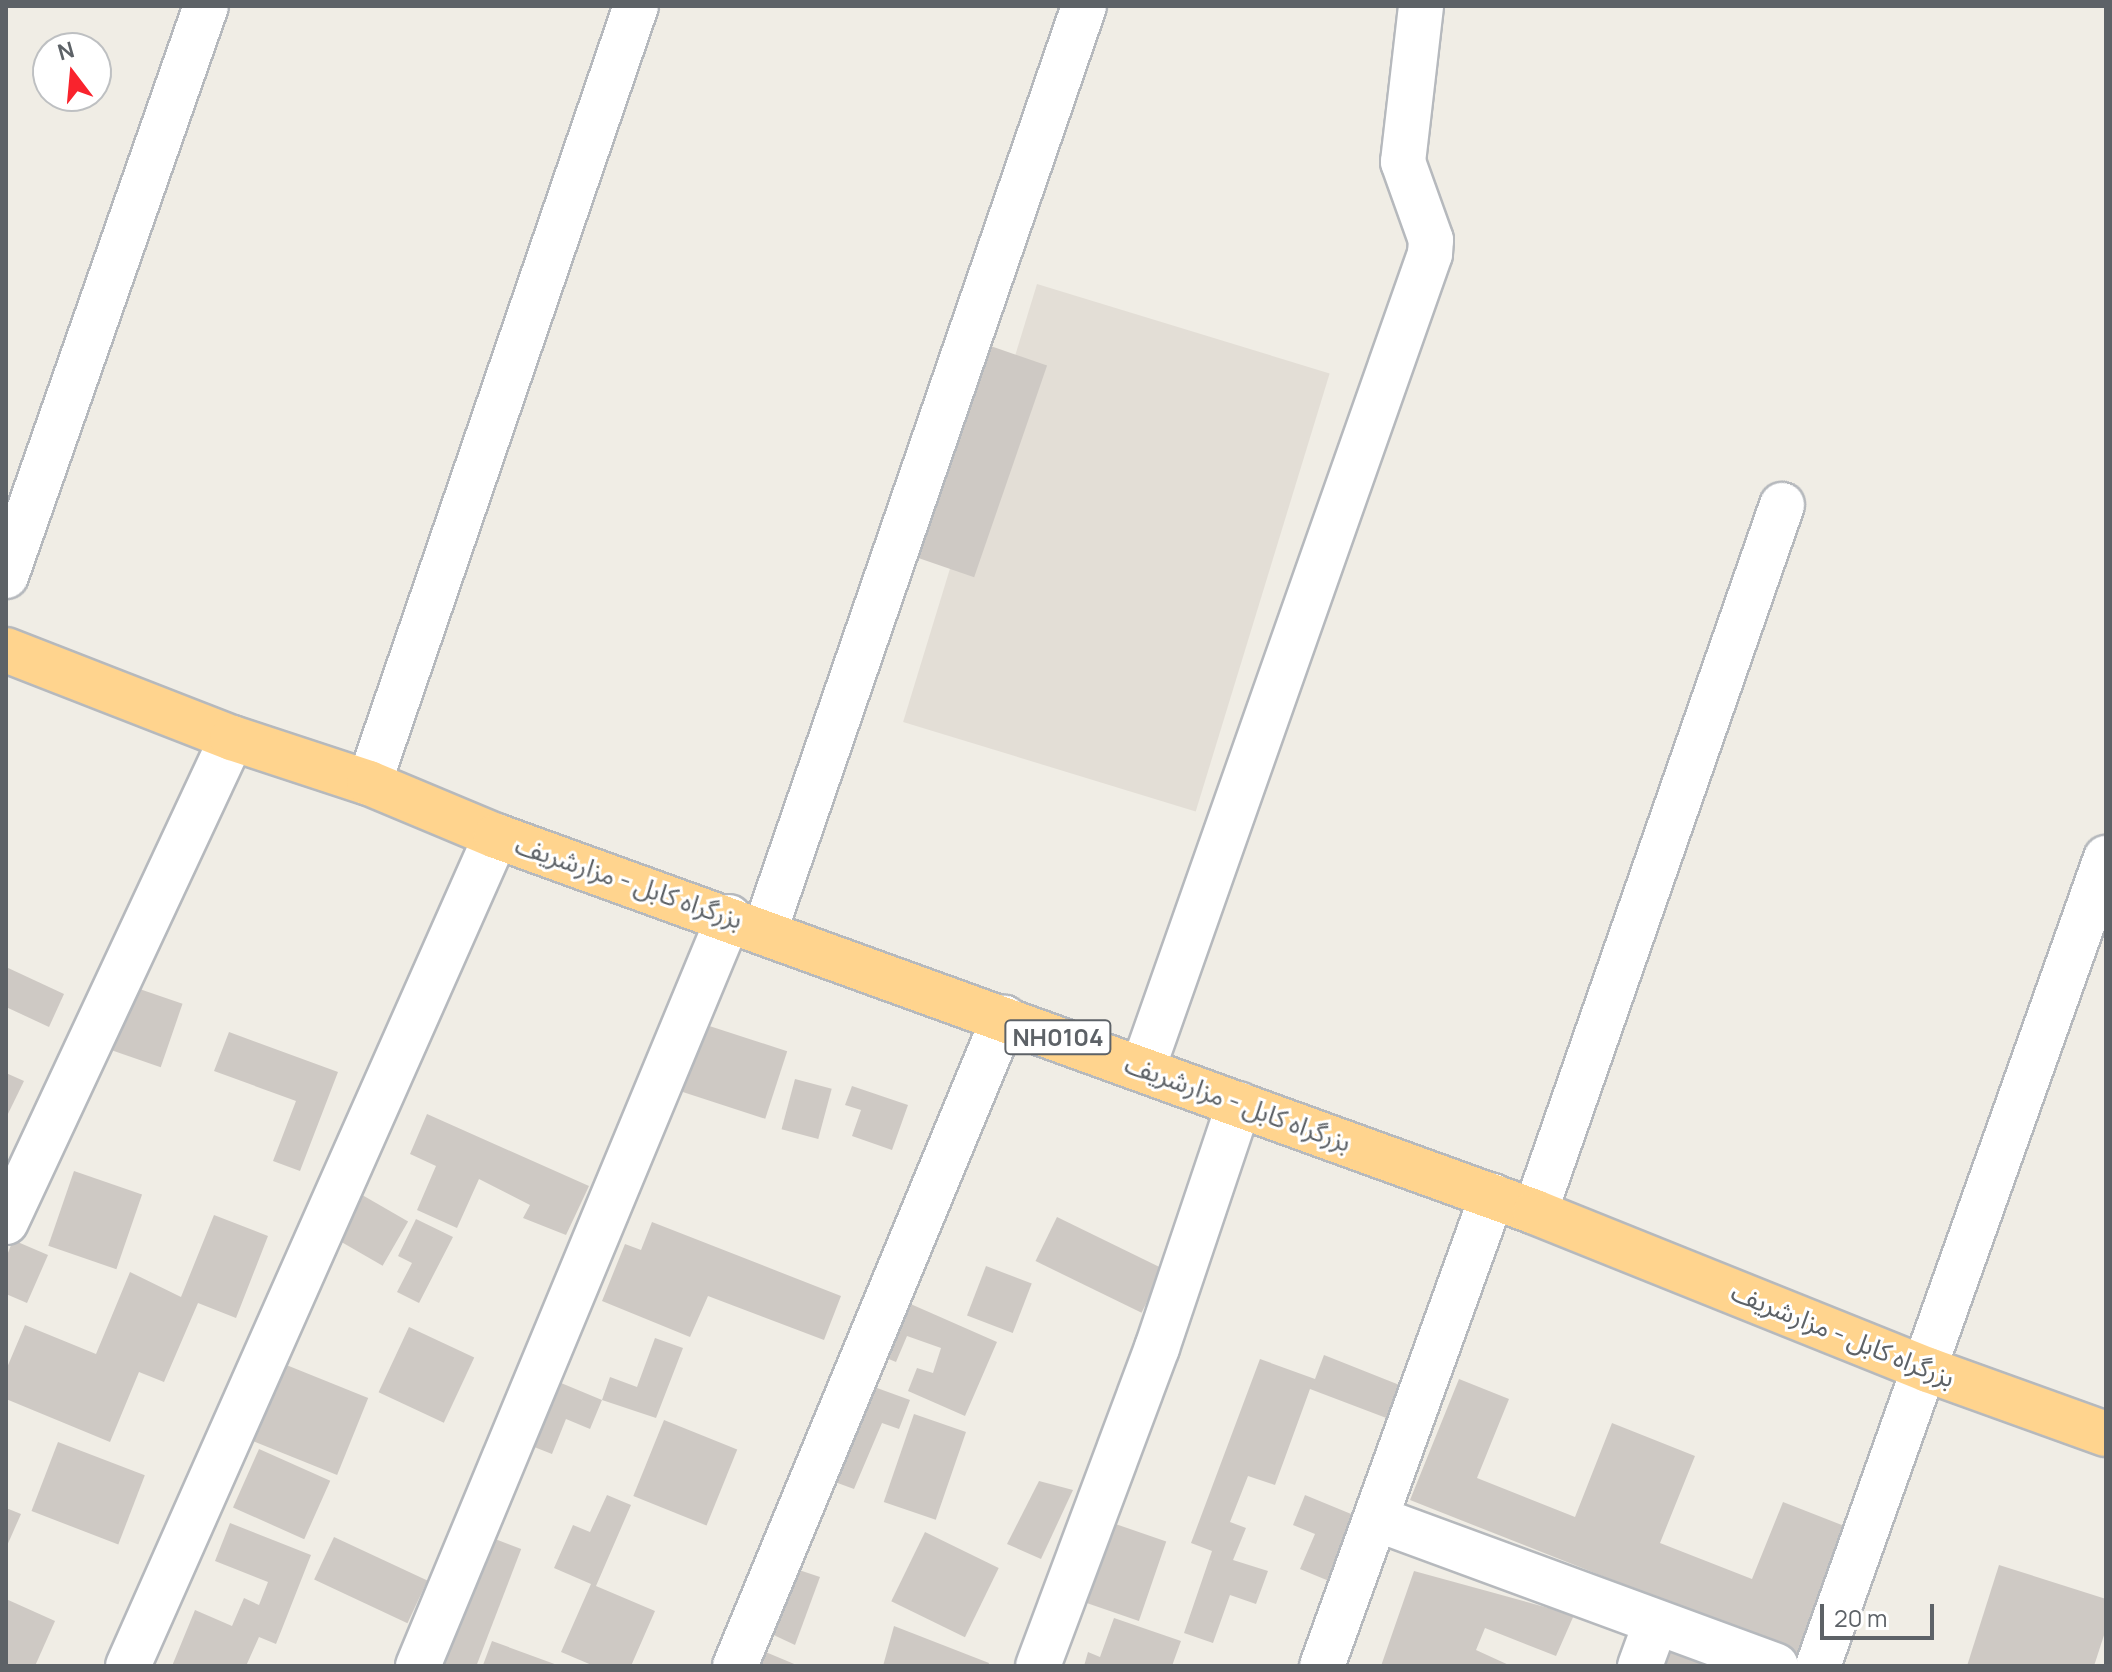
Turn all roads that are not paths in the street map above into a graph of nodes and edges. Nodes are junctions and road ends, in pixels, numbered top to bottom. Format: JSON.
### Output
{"nodes":[{"id":1,"x":206,"y":6,"type":"edge"},
{"id":2,"x":636,"y":6,"type":"edge"},
{"id":3,"x":1084,"y":6,"type":"edge"},
{"id":4,"x":1421,"y":6,"type":"edge"},
{"id":5,"x":1782,"y":505,"type":"dead end"},
{"id":6,"x":6,"y":576,"type":"edge"},
{"id":7,"x":6,"y":650,"type":"edge"},
{"id":8,"x":232,"y":738,"type":"junction"},
{"id":9,"x":369,"y":783,"type":"junction"},
{"id":10,"x":496,"y":836,"type":"junction"},
{"id":11,"x":2106,"y":858,"type":"edge"},
{"id":12,"x":747,"y":924,"type":"junction"},
{"id":13,"x":1004,"y":1018,"type":"junction"},
{"id":14,"x":1143,"y":1068,"type":"junction"},
{"id":15,"x":1239,"y":1104,"type":"junction"},
{"id":16,"x":1492,"y":1196,"type":"junction"},
{"id":17,"x":1535,"y":1212,"type":"junction"},
{"id":18,"x":6,"y":1222,"type":"edge"},
{"id":19,"x":1928,"y":1370,"type":"junction"},
{"id":20,"x":2106,"y":1434,"type":"edge"},
{"id":21,"x":1377,"y":1519,"type":"junction"},
{"id":22,"x":1655,"y":1625,"type":"junction"},
{"id":23,"x":128,"y":1666,"type":"edge"},
{"id":24,"x":418,"y":1666,"type":"edge"},
{"id":25,"x":735,"y":1666,"type":"edge"},
{"id":26,"x":1038,"y":1666,"type":"edge"},
{"id":27,"x":1322,"y":1666,"type":"edge"},
{"id":28,"x":1640,"y":1666,"type":"edge"},
{"id":29,"x":1776,"y":1666,"type":"edge"},
{"id":30,"x":1818,"y":1666,"type":"edge"}],
"edges":[{"from":1,"to":6,"type":"street"},
{"from":2,"to":9,"type":"street"},
{"from":3,"to":12,"type":"street"},
{"from":4,"to":14,"type":"street"},
{"from":5,"to":17,"type":"street"},
{"from":7,"to":8,"type":"highway","name":"بزرگراه کابل - مزارشریف","number":"NH0104"},
{"from":8,"to":9,"type":"highway","name":"بزرگراه کابل - مزارشریف","number":"NH0104"},
{"from":8,"to":18,"type":"street"},
{"from":9,"to":10,"type":"highway","name":"بزرگراه کابل - مزارشریف","number":"NH0104"},
{"from":10,"to":12,"type":"highway","name":"بزرگراه کابل - مزارشریف","number":"NH0104"},
{"from":10,"to":23,"type":"street"},
{"from":11,"to":19,"type":"street"},
{"from":12,"to":13,"type":"highway","name":"بزرگراه کابل - مزارشریف","number":"NH0104"},
{"from":12,"to":24,"type":"street"},
{"from":13,"to":14,"type":"highway","name":"بزرگراه کابل - مزارشریف","number":"NH0104"},
{"from":13,"to":25,"type":"street"},
{"from":14,"to":15,"type":"highway","name":"بزرگراه کابل - مزارشریف","number":"NH0104"},
{"from":15,"to":16,"type":"highway","name":"بزرگراه کابل - مزارشریف","number":"NH0104"},
{"from":15,"to":26,"type":"street"},
{"from":16,"to":17,"type":"highway","name":"بزرگراه کابل - مزارشریف","number":"NH0104"},
{"from":16,"to":21,"type":"street"},
{"from":17,"to":19,"type":"highway","name":"بزرگراه کابل - مزارشریف","number":"NH0104"},
{"from":19,"to":20,"type":"highway","name":"بزرگراه کابل - مزارشریف","number":"NH0104"},
{"from":19,"to":30,"type":"street"},
{"from":21,"to":22,"type":"street"},
{"from":21,"to":27,"type":"street"},
{"from":22,"to":28,"type":"street"},
{"from":22,"to":29,"type":"street"}]}
